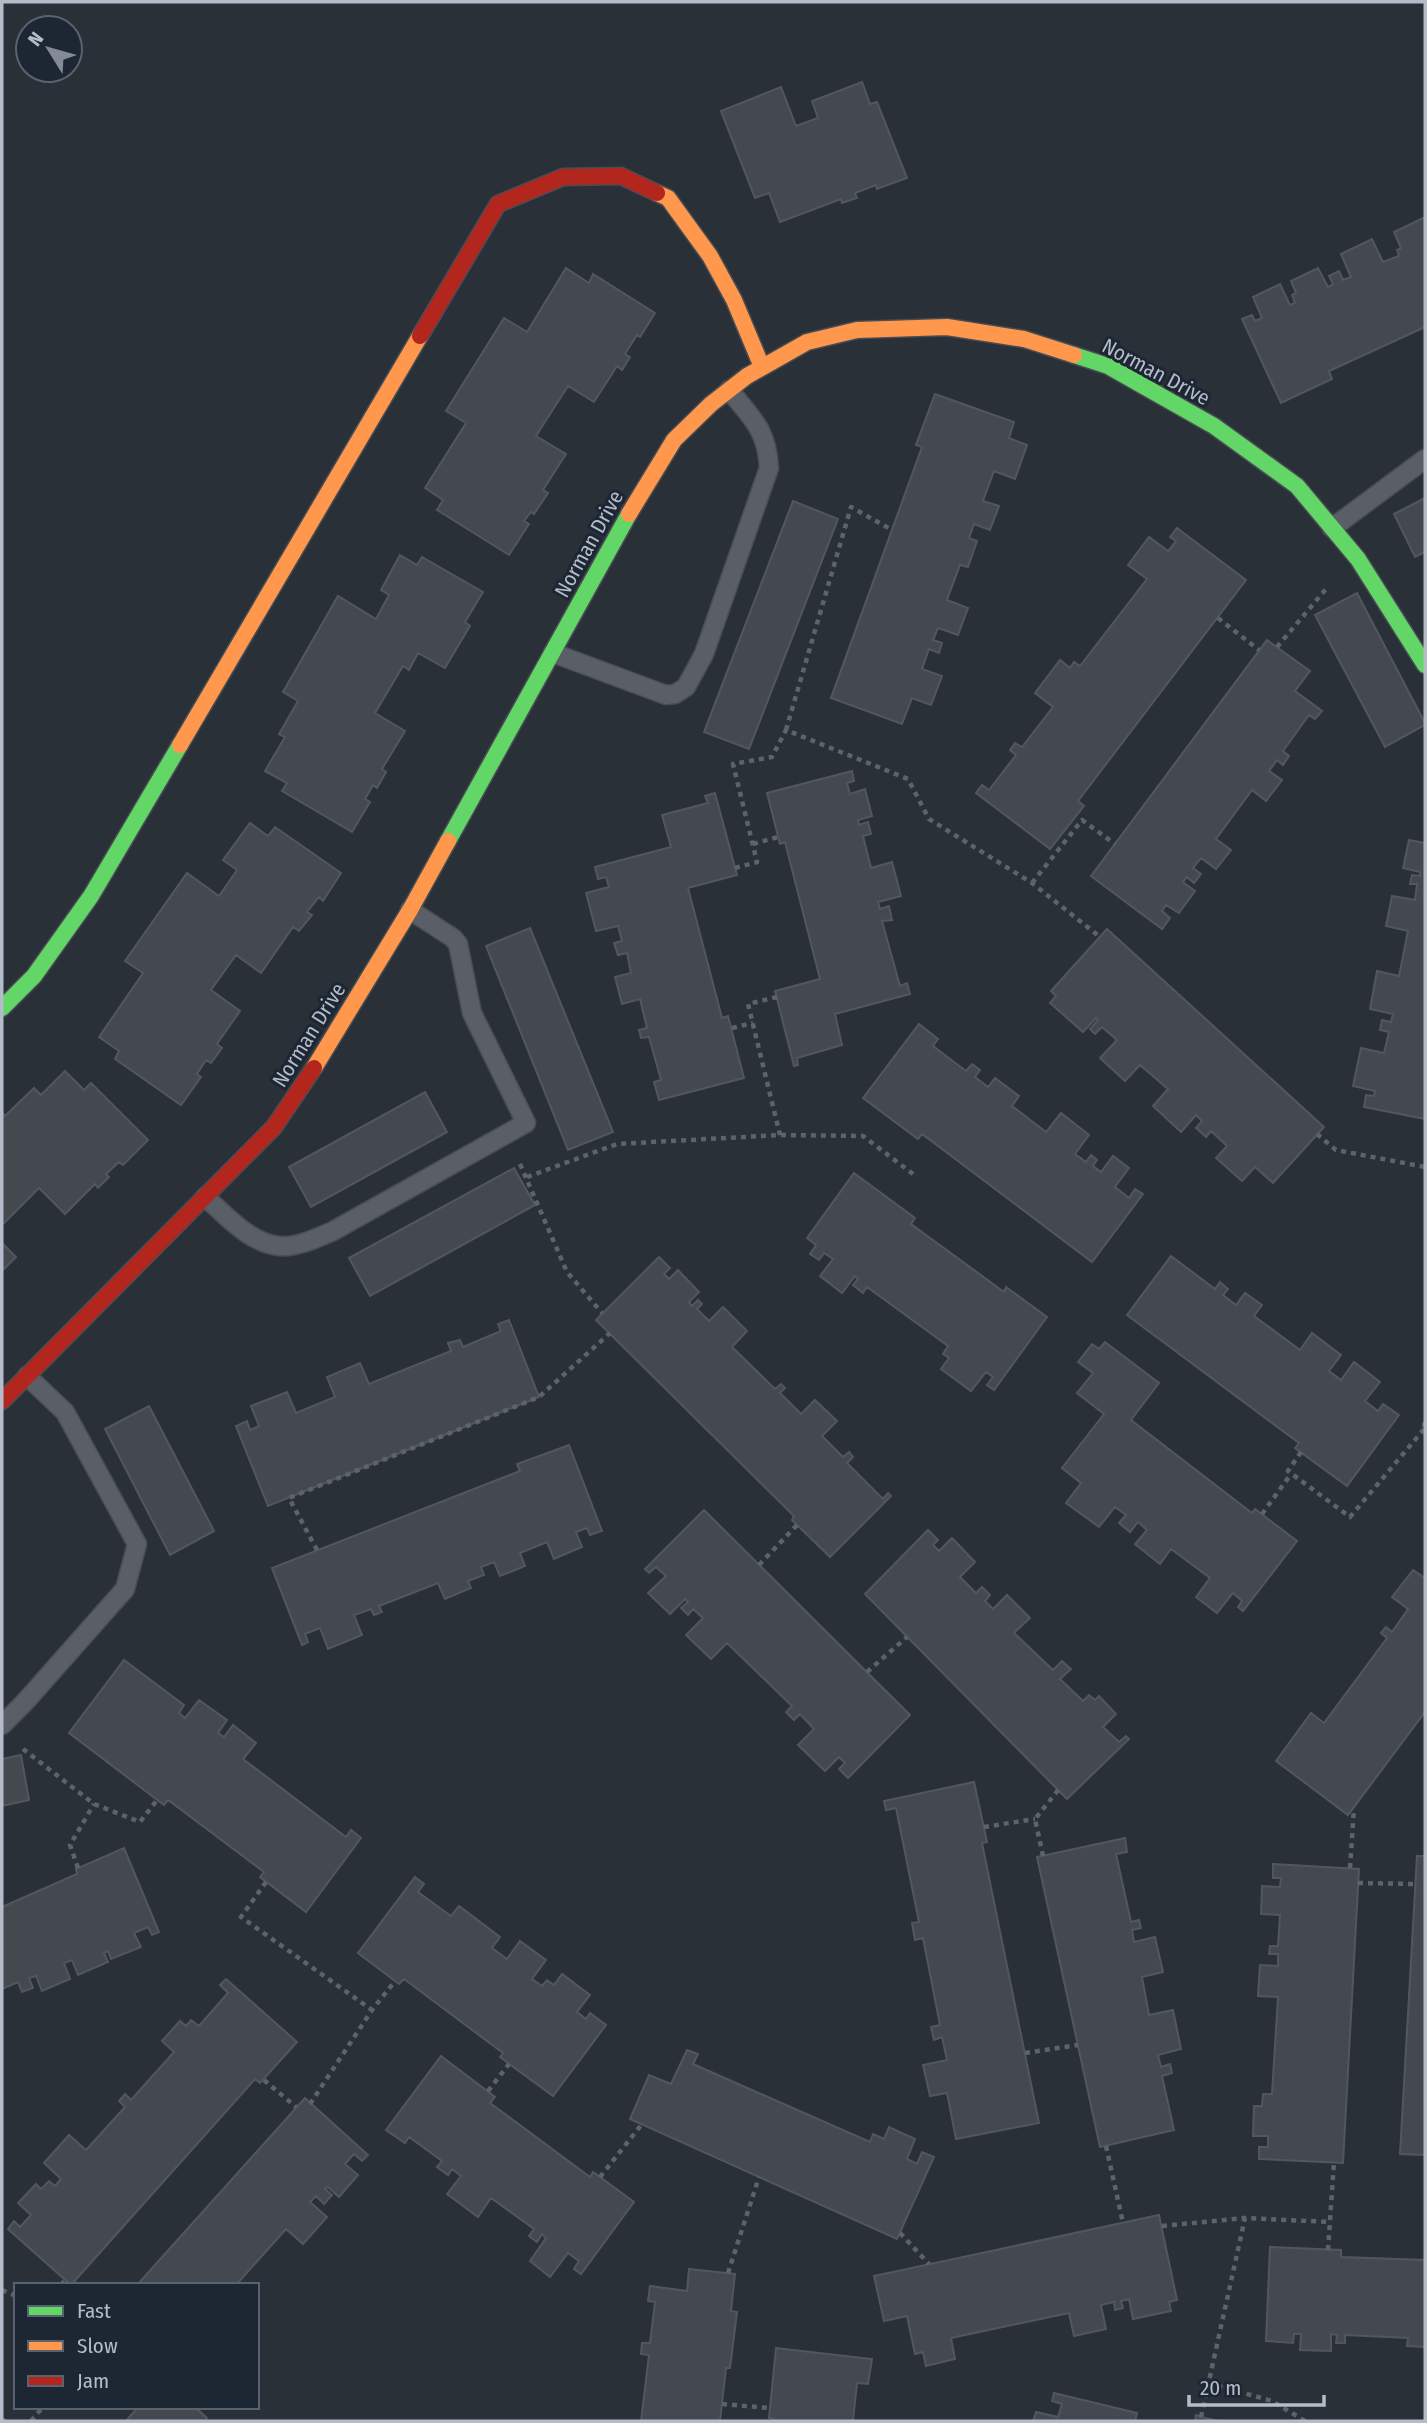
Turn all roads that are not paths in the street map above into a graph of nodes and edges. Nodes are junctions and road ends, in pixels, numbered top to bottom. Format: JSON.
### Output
{"nodes":[{"id":1,"x":762,"y":367,"type":"junction"},
{"id":2,"x":729,"y":390,"type":"junction"},
{"id":3,"x":1425,"y":459,"type":"edge"},
{"id":4,"x":1332,"y":528,"type":"junction"},
{"id":5,"x":553,"y":653,"type":"junction"},
{"id":6,"x":1425,"y":664,"type":"edge"},
{"id":7,"x":410,"y":910,"type":"junction"},
{"id":8,"x":2,"y":1008,"type":"edge"},
{"id":9,"x":205,"y":1197,"type":"junction"},
{"id":10,"x":27,"y":1376,"type":"junction"},
{"id":11,"x":2,"y":1401,"type":"edge"},
{"id":12,"x":2,"y":1725,"type":"edge"}],
"edges":[{"from":1,"to":2,"type":"street","name":"Norman Drive"},
{"from":1,"to":4,"type":"street","name":"Norman Drive"},
{"from":1,"to":8,"type":"street"},
{"from":2,"to":5,"type":"street","name":"Norman Drive"},
{"from":2,"to":5,"type":"lane"},
{"from":3,"to":4,"type":"lane"},
{"from":4,"to":6,"type":"street","name":"Norman Drive"},
{"from":5,"to":7,"type":"street","name":"Norman Drive"},
{"from":7,"to":9,"type":"street","name":"Norman Drive"},
{"from":7,"to":9,"type":"lane"},
{"from":9,"to":10,"type":"street","name":"Norman Drive"},
{"from":10,"to":11,"type":"street","name":"Norman Drive"},
{"from":10,"to":12,"type":"lane"}]}
